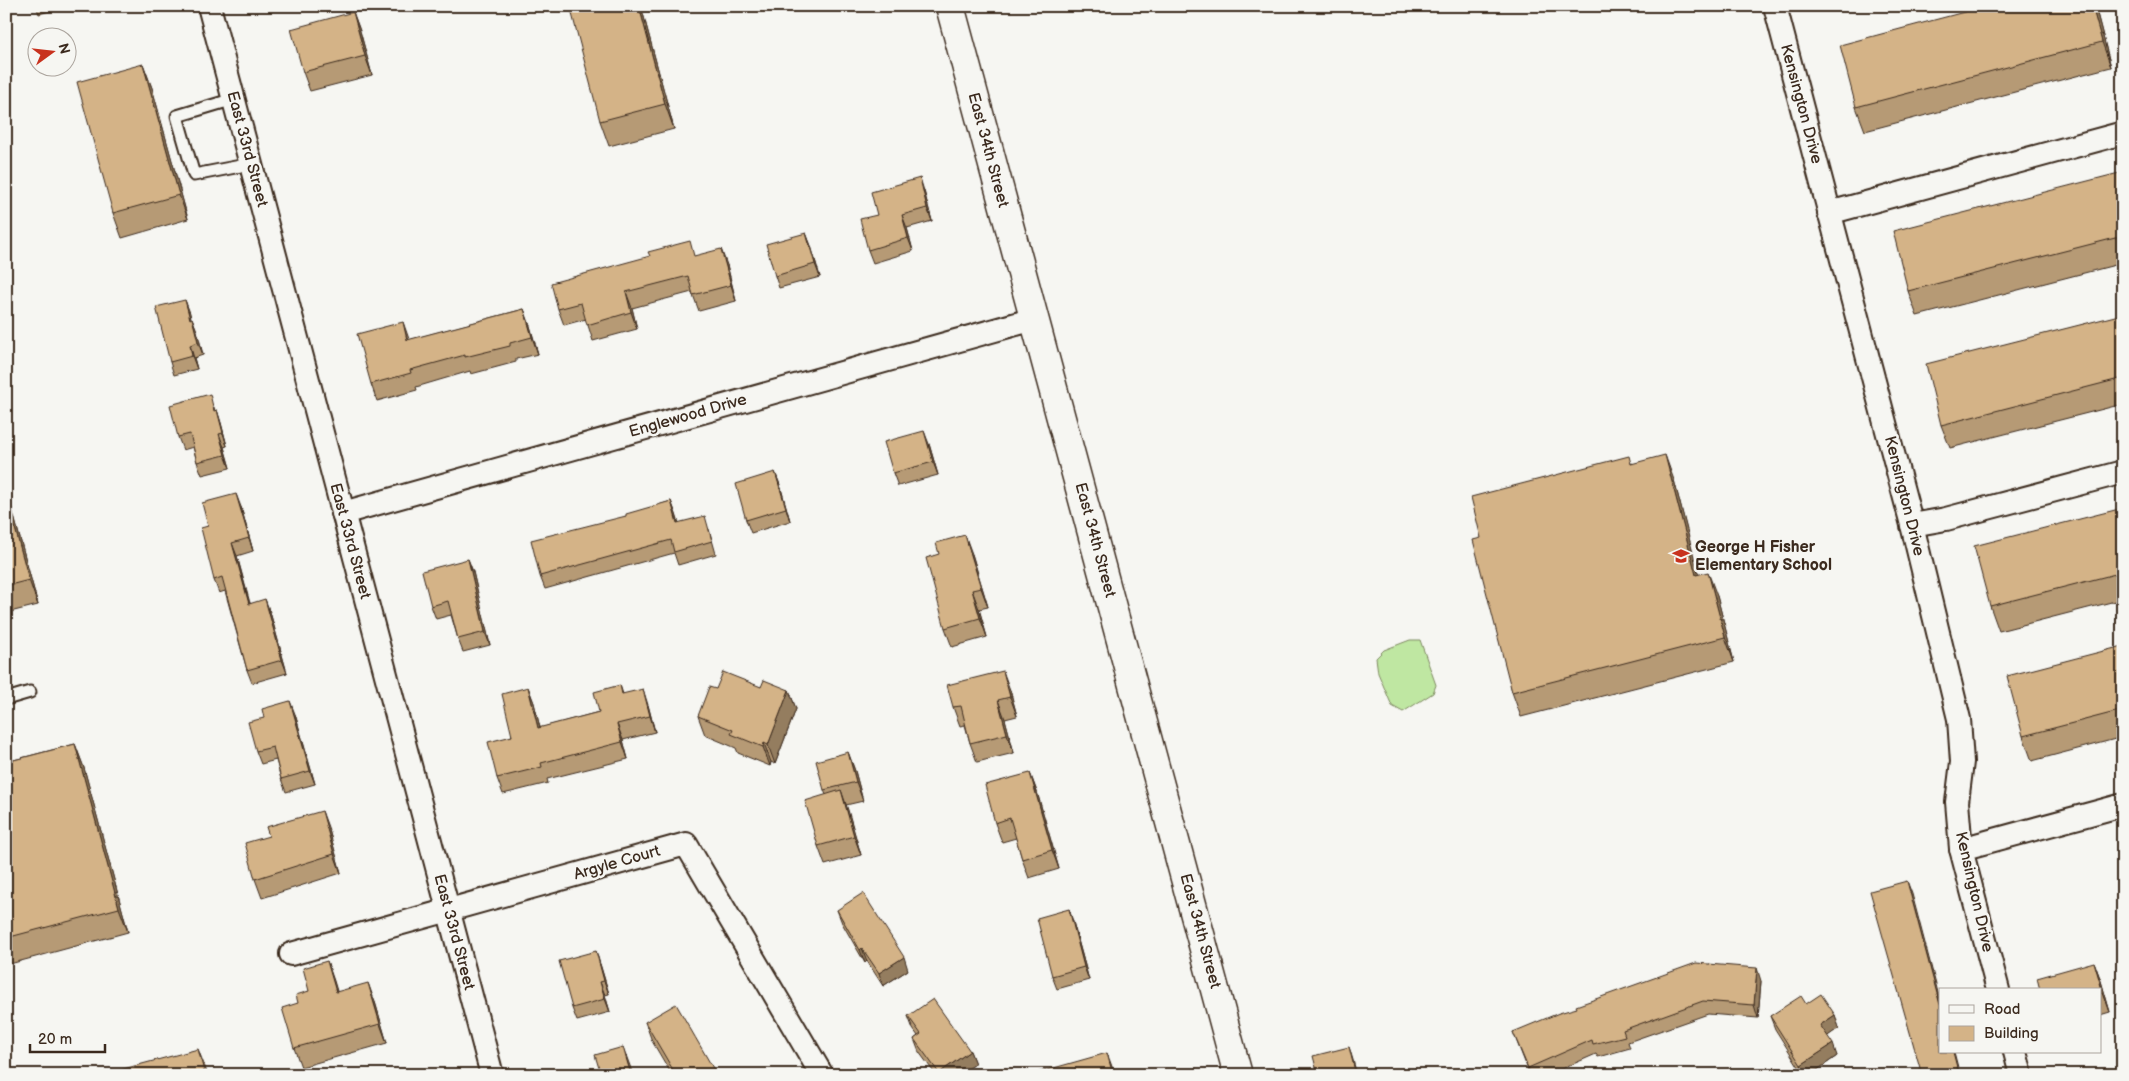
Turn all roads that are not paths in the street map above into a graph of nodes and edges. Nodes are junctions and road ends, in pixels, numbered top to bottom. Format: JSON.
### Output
{"nodes":[{"id":1,"x":209,"y":6,"type":"edge"},
{"id":2,"x":950,"y":6,"type":"edge"},
{"id":3,"x":1775,"y":6,"type":"edge"},
{"id":4,"x":234,"y":99,"type":"junction"},
{"id":5,"x":2123,"y":133,"type":"edge"},
{"id":6,"x":251,"y":164,"type":"junction"},
{"id":7,"x":1829,"y":213,"type":"junction"},
{"id":8,"x":1034,"y":319,"type":"junction"},
{"id":9,"x":2123,"y":472,"type":"edge"},
{"id":10,"x":343,"y":513,"type":"junction"},
{"id":11,"x":1912,"y":525,"type":"junction"},
{"id":12,"x":30,"y":692,"type":"dead end"},
{"id":13,"x":6,"y":699,"type":"edge"},
{"id":14,"x":2123,"y":805,"type":"edge"},
{"id":15,"x":1961,"y":849,"type":"junction"},
{"id":16,"x":448,"y":910,"type":"junction"},
{"id":17,"x":291,"y":954,"type":"dead end"},
{"id":18,"x":1997,"y":988,"type":"edge"},
{"id":19,"x":492,"y":1075,"type":"edge"},
{"id":20,"x":822,"y":1075,"type":"edge"},
{"id":21,"x":1238,"y":1075,"type":"edge"}],
"edges":[{"from":1,"to":4,"type":"street","name":"East 33rd Street"},
{"from":2,"to":8,"type":"street","name":"East 34th Street"},
{"from":3,"to":7,"type":"street","name":"Kensington Drive"},
{"from":4,"to":6,"type":"street","name":"East 33rd Street"},
{"from":4,"to":6,"type":"lane"},
{"from":5,"to":7,"type":"street"},
{"from":6,"to":10,"type":"street","name":"East 33rd Street"},
{"from":7,"to":11,"type":"street","name":"Kensington Drive"},
{"from":8,"to":10,"type":"street","name":"Englewood Drive"},
{"from":8,"to":21,"type":"street","name":"East 34th Street"},
{"from":9,"to":11,"type":"street"},
{"from":10,"to":16,"type":"street","name":"East 33rd Street"},
{"from":11,"to":15,"type":"street","name":"Kensington Drive"},
{"from":12,"to":13,"type":"lane"},
{"from":14,"to":15,"type":"street"},
{"from":15,"to":18,"type":"street","name":"Kensington Drive"},
{"from":16,"to":17,"type":"street","name":"Argyle Court"},
{"from":16,"to":19,"type":"street","name":"East 33rd Street"},
{"from":16,"to":20,"type":"street","name":"Argyle Court"}]}
